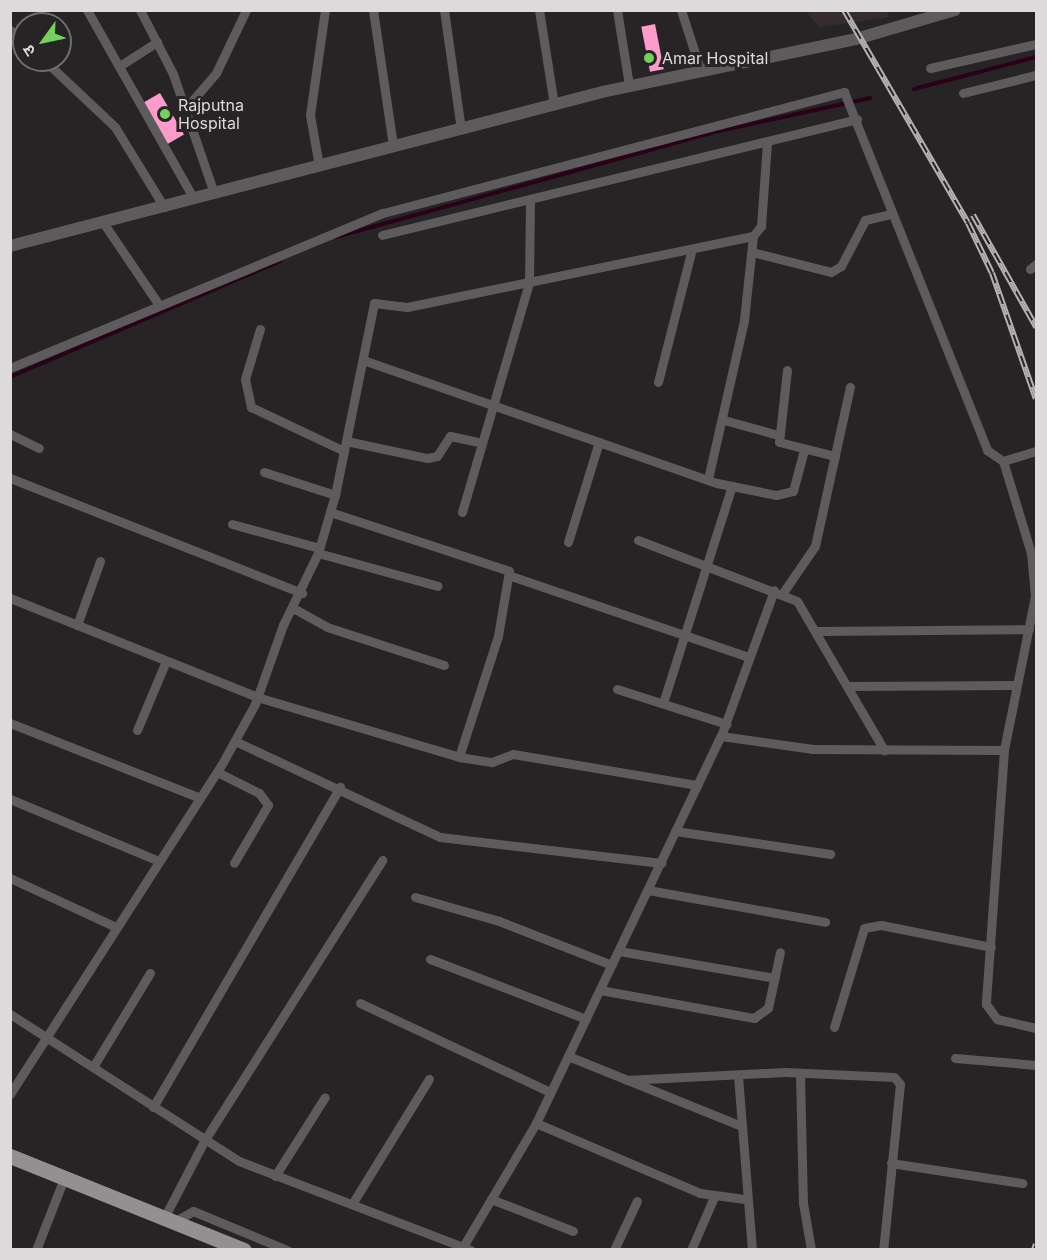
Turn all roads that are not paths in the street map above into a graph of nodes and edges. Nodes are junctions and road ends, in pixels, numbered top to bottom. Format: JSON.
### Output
{"nodes":[{"id":1,"x":87,"y":10,"type":"edge"},
{"id":2,"x":140,"y":10,"type":"edge"},
{"id":3,"x":246,"y":10,"type":"edge"},
{"id":4,"x":325,"y":10,"type":"edge"},
{"id":5,"x":373,"y":10,"type":"edge"},
{"id":6,"x":444,"y":10,"type":"edge"},
{"id":7,"x":539,"y":10,"type":"edge"},
{"id":8,"x":617,"y":10,"type":"edge"},
{"id":9,"x":681,"y":10,"type":"edge"},
{"id":10,"x":955,"y":10,"type":"edge"},
{"id":11,"x":157,"y":42,"type":"junction"},
{"id":12,"x":1036,"y":45,"type":"edge"},
{"id":13,"x":121,"y":65,"type":"junction"},
{"id":14,"x":930,"y":68,"type":"dead end"},
{"id":15,"x":700,"y":69,"type":"junction"},
{"id":16,"x":57,"y":72,"type":"edge"},
{"id":17,"x":1036,"y":75,"type":"edge"},
{"id":18,"x":629,"y":85,"type":"junction"},
{"id":19,"x":963,"y":93,"type":"dead end"},
{"id":20,"x":554,"y":105,"type":"junction"},
{"id":21,"x":186,"y":108,"type":"junction"},
{"id":22,"x":856,"y":116,"type":"junction"},
{"id":23,"x":461,"y":129,"type":"junction"},
{"id":24,"x":767,"y":142,"type":"junction"},
{"id":25,"x":393,"y":146,"type":"junction"},
{"id":26,"x":319,"y":166,"type":"junction"},
{"id":27,"x":214,"y":193,"type":"junction"},
{"id":28,"x":194,"y":199,"type":"junction"},
{"id":29,"x":530,"y":201,"type":"junction"},
{"id":30,"x":164,"y":207,"type":"junction"},
{"id":31,"x":890,"y":214,"type":"junction"},
{"id":32,"x":102,"y":221,"type":"junction"},
{"id":33,"x":382,"y":235,"type":"dead end"},
{"id":34,"x":753,"y":236,"type":"junction"},
{"id":35,"x":10,"y":246,"type":"edge"},
{"id":36,"x":692,"y":249,"type":"junction"},
{"id":37,"x":752,"y":252,"type":"junction"},
{"id":38,"x":529,"y":283,"type":"junction"},
{"id":39,"x":159,"y":305,"type":"junction"},
{"id":40,"x":260,"y":329,"type":"dead end"},
{"id":41,"x":363,"y":360,"type":"junction"},
{"id":42,"x":10,"y":368,"type":"edge"},
{"id":43,"x":787,"y":370,"type":"dead end"},
{"id":44,"x":658,"y":382,"type":"dead end"},
{"id":45,"x":850,"y":387,"type":"dead end"},
{"id":46,"x":493,"y":403,"type":"junction"},
{"id":47,"x":724,"y":420,"type":"junction"},
{"id":48,"x":10,"y":434,"type":"edge"},
{"id":49,"x":778,"y":435,"type":"junction"},
{"id":50,"x":346,"y":441,"type":"junction"},
{"id":51,"x":598,"y":442,"type":"junction"},
{"id":52,"x":482,"y":443,"type":"junction"},
{"id":53,"x":39,"y":448,"type":"dead end"},
{"id":54,"x":804,"y":450,"type":"junction"},
{"id":55,"x":1036,"y":451,"type":"edge"},
{"id":56,"x":344,"y":452,"type":"junction"},
{"id":57,"x":835,"y":456,"type":"junction"},
{"id":58,"x":1003,"y":461,"type":"junction"},
{"id":59,"x":264,"y":472,"type":"dead end"},
{"id":60,"x":10,"y":478,"type":"edge"},
{"id":61,"x":708,"y":479,"type":"junction"},
{"id":62,"x":732,"y":486,"type":"junction"},
{"id":63,"x":335,"y":495,"type":"junction"},
{"id":64,"x":330,"y":512,"type":"junction"},
{"id":65,"x":462,"y":512,"type":"dead end"},
{"id":66,"x":232,"y":524,"type":"dead end"},
{"id":67,"x":638,"y":540,"type":"dead end"},
{"id":68,"x":568,"y":542,"type":"dead end"},
{"id":69,"x":319,"y":550,"type":"junction"},
{"id":70,"x":100,"y":561,"type":"dead end"},
{"id":71,"x":708,"y":563,"type":"junction"},
{"id":72,"x":511,"y":576,"type":"junction"},
{"id":73,"x":438,"y":586,"type":"dead end"},
{"id":74,"x":778,"y":592,"type":"junction"},
{"id":75,"x":302,"y":593,"type":"junction"},
{"id":76,"x":10,"y":598,"type":"edge"},
{"id":77,"x":293,"y":608,"type":"junction"},
{"id":78,"x":77,"y":625,"type":"junction"},
{"id":79,"x":1029,"y":629,"type":"junction"},
{"id":80,"x":818,"y":631,"type":"junction"},
{"id":81,"x":683,"y":636,"type":"junction"},
{"id":82,"x":749,"y":657,"type":"junction"},
{"id":83,"x":166,"y":661,"type":"junction"},
{"id":84,"x":444,"y":665,"type":"dead end"},
{"id":85,"x":1016,"y":685,"type":"junction"},
{"id":86,"x":848,"y":686,"type":"junction"},
{"id":87,"x":617,"y":689,"type":"dead end"},
{"id":88,"x":257,"y":697,"type":"junction"},
{"id":89,"x":663,"y":704,"type":"junction"},
{"id":90,"x":10,"y":723,"type":"edge"},
{"id":91,"x":727,"y":724,"type":"junction"},
{"id":92,"x":137,"y":730,"type":"dead end"},
{"id":93,"x":721,"y":736,"type":"junction"},
{"id":94,"x":235,"y":741,"type":"junction"},
{"id":95,"x":884,"y":750,"type":"junction"},
{"id":96,"x":1004,"y":750,"type":"junction"},
{"id":97,"x":459,"y":757,"type":"junction"},
{"id":98,"x":217,"y":772,"type":"junction"},
{"id":99,"x":697,"y":785,"type":"junction"},
{"id":100,"x":340,"y":787,"type":"junction"},
{"id":101,"x":200,"y":798,"type":"junction"},
{"id":102,"x":10,"y":800,"type":"edge"},
{"id":103,"x":675,"y":831,"type":"junction"},
{"id":104,"x":830,"y":854,"type":"dead end"},
{"id":105,"x":382,"y":860,"type":"dead end"},
{"id":106,"x":159,"y":861,"type":"junction"},
{"id":107,"x":234,"y":863,"type":"dead end"},
{"id":108,"x":661,"y":863,"type":"junction"},
{"id":109,"x":10,"y":878,"type":"edge"},
{"id":110,"x":648,"y":890,"type":"junction"},
{"id":111,"x":415,"y":897,"type":"dead end"},
{"id":112,"x":825,"y":922,"type":"dead end"},
{"id":113,"x":116,"y":927,"type":"junction"},
{"id":114,"x":991,"y":947,"type":"junction"},
{"id":115,"x":619,"y":951,"type":"junction"},
{"id":116,"x":780,"y":952,"type":"dead end"},
{"id":117,"x":430,"y":959,"type":"dead end"},
{"id":118,"x":612,"y":965,"type":"junction"},
{"id":119,"x":150,"y":973,"type":"dead end"},
{"id":120,"x":775,"y":978,"type":"junction"},
{"id":121,"x":600,"y":990,"type":"junction"},
{"id":122,"x":360,"y":1003,"type":"dead end"},
{"id":123,"x":10,"y":1014,"type":"edge"},
{"id":124,"x":586,"y":1019,"type":"junction"},
{"id":125,"x":834,"y":1027,"type":"dead end"},
{"id":126,"x":1036,"y":1028,"type":"edge"},
{"id":127,"x":48,"y":1034,"type":"junction"},
{"id":128,"x":568,"y":1056,"type":"junction"},
{"id":129,"x":955,"y":1058,"type":"dead end"},
{"id":130,"x":1036,"y":1065,"type":"edge"},
{"id":131,"x":93,"y":1067,"type":"junction"},
{"id":132,"x":800,"y":1073,"type":"junction"},
{"id":133,"x":738,"y":1076,"type":"junction"},
{"id":134,"x":429,"y":1079,"type":"dead end"},
{"id":135,"x":626,"y":1080,"type":"junction"},
{"id":136,"x":550,"y":1092,"type":"junction"},
{"id":137,"x":10,"y":1094,"type":"edge"},
{"id":138,"x":325,"y":1097,"type":"dead end"},
{"id":139,"x":153,"y":1107,"type":"junction"},
{"id":140,"x":536,"y":1123,"type":"junction"},
{"id":141,"x":740,"y":1125,"type":"junction"},
{"id":142,"x":204,"y":1141,"type":"junction"},
{"id":143,"x":11,"y":1158,"type":"edge"},
{"id":144,"x":891,"y":1163,"type":"junction"},
{"id":145,"x":275,"y":1176,"type":"junction"},
{"id":146,"x":64,"y":1178,"type":"junction"},
{"id":147,"x":1022,"y":1183,"type":"dead end"},
{"id":148,"x":714,"y":1197,"type":"junction"},
{"id":149,"x":491,"y":1199,"type":"junction"},
{"id":150,"x":745,"y":1199,"type":"junction"},
{"id":151,"x":637,"y":1201,"type":"dead end"},
{"id":152,"x":352,"y":1204,"type":"junction"},
{"id":153,"x":169,"y":1220,"type":"junction"},
{"id":154,"x":573,"y":1231,"type":"dead end"},
{"id":155,"x":465,"y":1248,"type":"edge"},
{"id":156,"x":36,"y":1250,"type":"edge"},
{"id":157,"x":244,"y":1250,"type":"edge"},
{"id":158,"x":287,"y":1250,"type":"edge"},
{"id":159,"x":614,"y":1250,"type":"edge"},
{"id":160,"x":692,"y":1250,"type":"edge"},
{"id":161,"x":752,"y":1250,"type":"edge"},
{"id":162,"x":811,"y":1250,"type":"edge"},
{"id":163,"x":884,"y":1250,"type":"edge"}],
"edges":[{"from":1,"to":13,"type":"street"},
{"from":2,"to":11,"type":"street"},
{"from":3,"to":21,"type":"street"},
{"from":4,"to":26,"type":"street"},
{"from":5,"to":25,"type":"street"},
{"from":6,"to":23,"type":"street"},
{"from":7,"to":20,"type":"street"},
{"from":8,"to":18,"type":"street"},
{"from":9,"to":15,"type":"street"},
{"from":10,"to":15,"type":"street"},
{"from":11,"to":13,"type":"street"},
{"from":11,"to":21,"type":"street"},
{"from":12,"to":14,"type":"street"},
{"from":13,"to":28,"type":"street"},
{"from":15,"to":18,"type":"street"},
{"from":16,"to":30,"type":"street"},
{"from":17,"to":19,"type":"street"},
{"from":18,"to":20,"type":"street"},
{"from":20,"to":23,"type":"street"},
{"from":21,"to":27,"type":"street"},
{"from":22,"to":24,"type":"street"},
{"from":22,"to":31,"type":"street"},
{"from":22,"to":39,"type":"street"},
{"from":23,"to":25,"type":"street"},
{"from":24,"to":29,"type":"street"},
{"from":24,"to":34,"type":"street"},
{"from":25,"to":26,"type":"street"},
{"from":26,"to":27,"type":"street"},
{"from":27,"to":28,"type":"street"},
{"from":28,"to":30,"type":"street"},
{"from":29,"to":33,"type":"street"},
{"from":29,"to":38,"type":"street"},
{"from":30,"to":32,"type":"street"},
{"from":31,"to":37,"type":"street"},
{"from":31,"to":58,"type":"street"},
{"from":32,"to":35,"type":"street"},
{"from":32,"to":39,"type":"street"},
{"from":34,"to":36,"type":"street"},
{"from":34,"to":37,"type":"street"},
{"from":36,"to":38,"type":"street"},
{"from":36,"to":44,"type":"street"},
{"from":37,"to":47,"type":"street"},
{"from":38,"to":41,"type":"street"},
{"from":38,"to":46,"type":"street"},
{"from":39,"to":42,"type":"street"},
{"from":40,"to":56,"type":"street"},
{"from":41,"to":46,"type":"street"},
{"from":41,"to":50,"type":"street"},
{"from":43,"to":49,"type":"street"},
{"from":45,"to":57,"type":"street"},
{"from":46,"to":51,"type":"street"},
{"from":46,"to":52,"type":"street"},
{"from":47,"to":49,"type":"street"},
{"from":47,"to":61,"type":"street"},
{"from":48,"to":53,"type":"street"},
{"from":49,"to":54,"type":"street"},
{"from":50,"to":52,"type":"street"},
{"from":50,"to":56,"type":"street"},
{"from":51,"to":61,"type":"street"},
{"from":51,"to":68,"type":"street"},
{"from":52,"to":65,"type":"street"},
{"from":54,"to":57,"type":"street"},
{"from":54,"to":62,"type":"street"},
{"from":55,"to":58,"type":"street"},
{"from":56,"to":63,"type":"street"},
{"from":57,"to":74,"type":"street"},
{"from":58,"to":79,"type":"street"},
{"from":59,"to":63,"type":"street"},
{"from":60,"to":75,"type":"street"},
{"from":61,"to":62,"type":"street"},
{"from":62,"to":71,"type":"street"},
{"from":63,"to":64,"type":"street"},
{"from":64,"to":69,"type":"street"},
{"from":64,"to":72,"type":"street"},
{"from":66,"to":69,"type":"street"},
{"from":67,"to":71,"type":"street"},
{"from":69,"to":73,"type":"street"},
{"from":69,"to":75,"type":"street"},
{"from":70,"to":78,"type":"street"},
{"from":71,"to":74,"type":"street"},
{"from":71,"to":81,"type":"street"},
{"from":72,"to":81,"type":"street"},
{"from":72,"to":97,"type":"street"},
{"from":74,"to":80,"type":"street"},
{"from":74,"to":82,"type":"street"},
{"from":75,"to":77,"type":"street"},
{"from":76,"to":78,"type":"street"},
{"from":77,"to":84,"type":"street"},
{"from":77,"to":88,"type":"street"},
{"from":78,"to":83,"type":"street"},
{"from":79,"to":80,"type":"street"},
{"from":79,"to":85,"type":"street"},
{"from":80,"to":86,"type":"street"},
{"from":81,"to":82,"type":"street"},
{"from":81,"to":89,"type":"street"},
{"from":82,"to":91,"type":"street"},
{"from":83,"to":88,"type":"street"},
{"from":83,"to":92,"type":"street"},
{"from":85,"to":86,"type":"street"},
{"from":85,"to":96,"type":"street"},
{"from":86,"to":95,"type":"street"},
{"from":87,"to":89,"type":"street"},
{"from":88,"to":94,"type":"street"},
{"from":88,"to":97,"type":"street"},
{"from":89,"to":91,"type":"street"},
{"from":90,"to":101,"type":"street"},
{"from":91,"to":93,"type":"street"},
{"from":93,"to":95,"type":"street"},
{"from":93,"to":99,"type":"street"},
{"from":94,"to":98,"type":"street"},
{"from":94,"to":100,"type":"street"},
{"from":95,"to":96,"type":"street"},
{"from":96,"to":114,"type":"street"},
{"from":97,"to":99,"type":"street"},
{"from":98,"to":101,"type":"street"},
{"from":98,"to":107,"type":"street"},
{"from":99,"to":103,"type":"street"},
{"from":100,"to":108,"type":"street"},
{"from":100,"to":139,"type":"street"},
{"from":101,"to":106,"type":"street"},
{"from":102,"to":106,"type":"street"},
{"from":103,"to":104,"type":"street"},
{"from":103,"to":108,"type":"street"},
{"from":105,"to":142,"type":"street"},
{"from":106,"to":113,"type":"street"},
{"from":108,"to":110,"type":"street"},
{"from":109,"to":113,"type":"street"},
{"from":110,"to":112,"type":"street"},
{"from":110,"to":115,"type":"street"},
{"from":111,"to":118,"type":"street"},
{"from":113,"to":127,"type":"street"},
{"from":114,"to":125,"type":"street"},
{"from":114,"to":126,"type":"street"},
{"from":115,"to":118,"type":"street"},
{"from":115,"to":120,"type":"street"},
{"from":116,"to":120,"type":"street"},
{"from":117,"to":124,"type":"street"},
{"from":118,"to":121,"type":"street"},
{"from":119,"to":131,"type":"street"},
{"from":120,"to":121,"type":"street"},
{"from":121,"to":124,"type":"street"},
{"from":122,"to":136,"type":"street"},
{"from":123,"to":127,"type":"street"},
{"from":124,"to":128,"type":"street"},
{"from":127,"to":131,"type":"street"},
{"from":127,"to":137,"type":"street"},
{"from":128,"to":135,"type":"street"},
{"from":128,"to":136,"type":"street"},
{"from":129,"to":130,"type":"street"},
{"from":131,"to":139,"type":"street"},
{"from":132,"to":133,"type":"street"},
{"from":132,"to":144,"type":"street"},
{"from":132,"to":162,"type":"street"},
{"from":133,"to":135,"type":"street"},
{"from":133,"to":141,"type":"street"},
{"from":134,"to":152,"type":"street"},
{"from":135,"to":141,"type":"street"},
{"from":136,"to":140,"type":"street"},
{"from":138,"to":145,"type":"street"},
{"from":139,"to":142,"type":"street"},
{"from":140,"to":148,"type":"street"},
{"from":140,"to":149,"type":"street"},
{"from":141,"to":150,"type":"street"},
{"from":142,"to":145,"type":"street"},
{"from":142,"to":153,"type":"street"},
{"from":143,"to":146,"type":"main road"},
{"from":144,"to":147,"type":"street"},
{"from":144,"to":163,"type":"street"},
{"from":145,"to":152,"type":"street"},
{"from":146,"to":153,"type":"main road"},
{"from":146,"to":156,"type":"street"},
{"from":148,"to":150,"type":"street"},
{"from":148,"to":160,"type":"street"},
{"from":149,"to":154,"type":"street"},
{"from":149,"to":155,"type":"street"},
{"from":150,"to":161,"type":"street"},
{"from":151,"to":159,"type":"street"},
{"from":152,"to":155,"type":"street"},
{"from":153,"to":157,"type":"main road"},
{"from":153,"to":158,"type":"street"}]}
